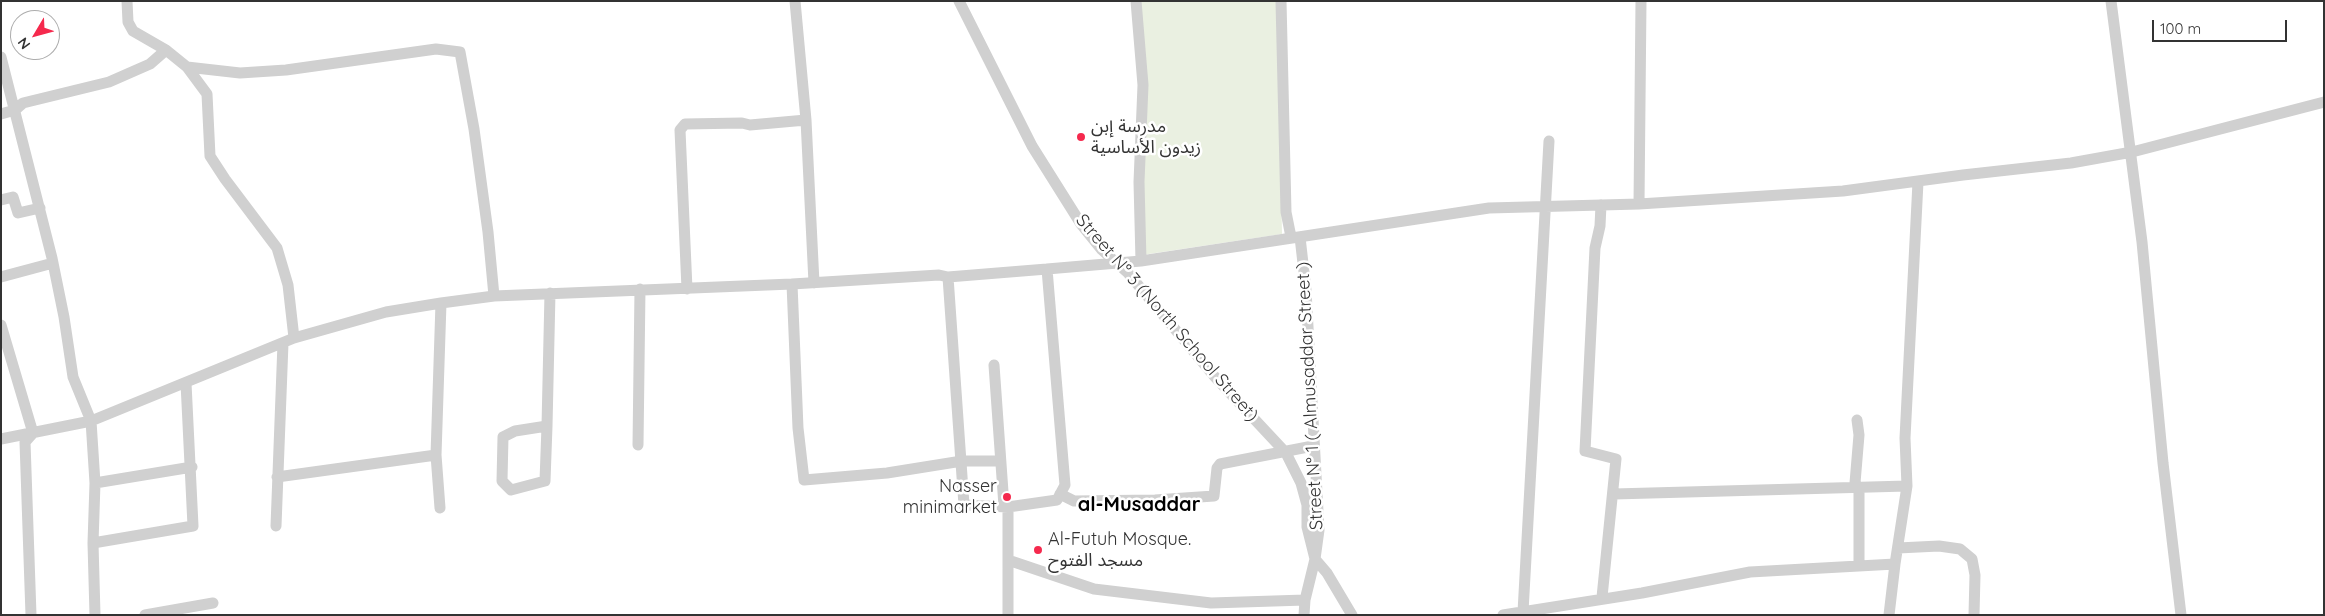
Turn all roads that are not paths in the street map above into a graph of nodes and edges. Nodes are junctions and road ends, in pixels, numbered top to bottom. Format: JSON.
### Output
{"nodes":[{"id":1,"x":127,"y":1,"type":"edge"},
{"id":2,"x":795,"y":1,"type":"edge"},
{"id":3,"x":959,"y":1,"type":"edge"},
{"id":4,"x":1136,"y":1,"type":"edge"},
{"id":5,"x":1281,"y":1,"type":"edge"},
{"id":6,"x":1641,"y":1,"type":"edge"},
{"id":7,"x":2111,"y":1,"type":"edge"},
{"id":8,"x":166,"y":50,"type":"junction"},
{"id":9,"x":1,"y":58,"type":"edge"},
{"id":10,"x":187,"y":67,"type":"junction"},
{"id":11,"x":2324,"y":102,"type":"edge"},
{"id":12,"x":15,"y":110,"type":"junction"},
{"id":13,"x":1,"y":114,"type":"edge"},
{"id":14,"x":806,"y":120,"type":"junction"},
{"id":15,"x":1549,"y":141,"type":"dead end"},
{"id":16,"x":2132,"y":152,"type":"junction"},
{"id":17,"x":1918,"y":182,"type":"junction"},
{"id":18,"x":1,"y":200,"type":"edge"},
{"id":19,"x":1639,"y":204,"type":"junction"},
{"id":20,"x":1601,"y":205,"type":"junction"},
{"id":21,"x":1544,"y":206,"type":"junction"},
{"id":22,"x":40,"y":208,"type":"junction"},
{"id":23,"x":1296,"y":237,"type":"junction"},
{"id":24,"x":1141,"y":261,"type":"junction"},
{"id":25,"x":1117,"y":262,"type":"junction"},
{"id":26,"x":53,"y":263,"type":"junction"},
{"id":27,"x":1047,"y":269,"type":"junction"},
{"id":28,"x":1,"y":277,"type":"edge"},
{"id":29,"x":948,"y":277,"type":"junction"},
{"id":30,"x":814,"y":283,"type":"junction"},
{"id":31,"x":792,"y":284,"type":"junction"},
{"id":32,"x":687,"y":288,"type":"junction"},
{"id":33,"x":640,"y":289,"type":"junction"},
{"id":34,"x":550,"y":293,"type":"junction"},
{"id":35,"x":494,"y":296,"type":"junction"},
{"id":36,"x":441,"y":303,"type":"junction"},
{"id":37,"x":1,"y":325,"type":"edge"},
{"id":38,"x":288,"y":340,"type":"junction"},
{"id":39,"x":994,"y":365,"type":"dead end"},
{"id":40,"x":186,"y":382,"type":"junction"},
{"id":41,"x":1857,"y":420,"type":"dead end"},
{"id":42,"x":91,"y":421,"type":"junction"},
{"id":43,"x":547,"y":426,"type":"junction"},
{"id":44,"x":33,"y":433,"type":"junction"},
{"id":45,"x":1,"y":438,"type":"edge"},
{"id":46,"x":638,"y":445,"type":"dead end"},
{"id":47,"x":1313,"y":446,"type":"junction"},
{"id":48,"x":1286,"y":453,"type":"junction"},
{"id":49,"x":436,"y":455,"type":"junction"},
{"id":50,"x":1000,"y":460,"type":"junction"},
{"id":51,"x":962,"y":462,"type":"junction"},
{"id":52,"x":192,"y":467,"type":"junction"},
{"id":53,"x":278,"y":477,"type":"junction"},
{"id":54,"x":95,"y":483,"type":"junction"},
{"id":55,"x":1907,"y":486,"type":"junction"},
{"id":56,"x":1859,"y":488,"type":"junction"},
{"id":57,"x":1060,"y":494,"type":"junction"},
{"id":58,"x":1614,"y":494,"type":"junction"},
{"id":59,"x":1006,"y":506,"type":"junction"},
{"id":60,"x":440,"y":508,"type":"dead end"},
{"id":61,"x":276,"y":526,"type":"dead end"},
{"id":62,"x":93,"y":543,"type":"junction"},
{"id":63,"x":1898,"y":548,"type":"junction"},
{"id":64,"x":1315,"y":559,"type":"junction"},
{"id":65,"x":1008,"y":560,"type":"junction"},
{"id":66,"x":1895,"y":564,"type":"junction"},
{"id":67,"x":1859,"y":566,"type":"junction"},
{"id":68,"x":1602,"y":597,"type":"junction"},
{"id":69,"x":1305,"y":600,"type":"junction"},
{"id":70,"x":213,"y":603,"type":"dead end"},
{"id":71,"x":1522,"y":612,"type":"junction"},
{"id":72,"x":31,"y":615,"type":"edge"},
{"id":73,"x":96,"y":615,"type":"edge"},
{"id":74,"x":145,"y":615,"type":"edge"},
{"id":75,"x":1008,"y":615,"type":"edge"},
{"id":76,"x":1304,"y":615,"type":"edge"},
{"id":77,"x":1352,"y":615,"type":"edge"},
{"id":78,"x":1503,"y":615,"type":"edge"},
{"id":79,"x":1889,"y":615,"type":"edge"},
{"id":80,"x":1974,"y":615,"type":"edge"},
{"id":81,"x":2180,"y":615,"type":"edge"}],
"edges":[{"from":1,"to":8,"type":"street"},
{"from":2,"to":14,"type":"street"},
{"from":3,"to":25,"type":"street","name":"Street N° 3 (North School Street)"},
{"from":4,"to":24,"type":"street"},
{"from":5,"to":23,"type":"street","name":"Street N° 1 ( Almusaddar Street )"},
{"from":6,"to":19,"type":"street"},
{"from":7,"to":16,"type":"street"},
{"from":8,"to":10,"type":"street"},
{"from":8,"to":12,"type":"street"},
{"from":9,"to":12,"type":"street"},
{"from":10,"to":35,"type":"street"},
{"from":10,"to":38,"type":"street"},
{"from":11,"to":16,"type":"street"},
{"from":12,"to":13,"type":"street"},
{"from":12,"to":22,"type":"street"},
{"from":14,"to":30,"type":"street"},
{"from":14,"to":32,"type":"street"},
{"from":15,"to":21,"type":"street"},
{"from":16,"to":17,"type":"street"},
{"from":16,"to":81,"type":"street"},
{"from":17,"to":19,"type":"street"},
{"from":17,"to":55,"type":"street"},
{"from":18,"to":22,"type":"street"},
{"from":19,"to":20,"type":"street"},
{"from":20,"to":21,"type":"street"},
{"from":20,"to":58,"type":"street"},
{"from":21,"to":23,"type":"street"},
{"from":21,"to":71,"type":"street"},
{"from":22,"to":26,"type":"street"},
{"from":23,"to":24,"type":"street"},
{"from":23,"to":47,"type":"street","name":"Street N° 1 ( Almusaddar Street )"},
{"from":24,"to":25,"type":"street"},
{"from":25,"to":27,"type":"street"},
{"from":25,"to":48,"type":"street","name":"Street N° 3 (North School Street)"},
{"from":26,"to":28,"type":"street"},
{"from":26,"to":42,"type":"street"},
{"from":27,"to":29,"type":"street"},
{"from":27,"to":57,"type":"street"},
{"from":29,"to":30,"type":"street"},
{"from":29,"to":51,"type":"street"},
{"from":30,"to":31,"type":"street"},
{"from":31,"to":32,"type":"street"},
{"from":31,"to":51,"type":"street"},
{"from":32,"to":33,"type":"street"},
{"from":33,"to":34,"type":"street"},
{"from":33,"to":46,"type":"street"},
{"from":34,"to":35,"type":"street"},
{"from":34,"to":43,"type":"street"},
{"from":35,"to":36,"type":"street"},
{"from":36,"to":38,"type":"street"},
{"from":36,"to":49,"type":"street"},
{"from":37,"to":44,"type":"street"},
{"from":38,"to":40,"type":"street"},
{"from":38,"to":53,"type":"street"},
{"from":39,"to":50,"type":"street"},
{"from":40,"to":42,"type":"street"},
{"from":40,"to":52,"type":"street"},
{"from":41,"to":56,"type":"street"},
{"from":42,"to":44,"type":"street"},
{"from":42,"to":54,"type":"street"},
{"from":43,"to":43,"type":"street"},
{"from":44,"to":45,"type":"street"},
{"from":44,"to":72,"type":"street"},
{"from":47,"to":48,"type":"street"},
{"from":47,"to":64,"type":"street","name":"Street N° 1 ( Almusaddar Street )"},
{"from":48,"to":57,"type":"street"},
{"from":48,"to":64,"type":"street","name":"Street N° 3 (North School Street)"},
{"from":49,"to":53,"type":"street"},
{"from":49,"to":60,"type":"street"},
{"from":50,"to":51,"type":"street"},
{"from":50,"to":59,"type":"street"},
{"from":51,"to":59,"type":"street"},
{"from":52,"to":54,"type":"street"},
{"from":52,"to":62,"type":"street"},
{"from":53,"to":61,"type":"street"},
{"from":54,"to":62,"type":"street"},
{"from":55,"to":56,"type":"street"},
{"from":55,"to":63,"type":"street"},
{"from":56,"to":58,"type":"street"},
{"from":56,"to":67,"type":"street"},
{"from":57,"to":59,"type":"street"},
{"from":58,"to":68,"type":"street"},
{"from":59,"to":65,"type":"street"},
{"from":62,"to":73,"type":"street"},
{"from":63,"to":66,"type":"street"},
{"from":63,"to":80,"type":"street"},
{"from":64,"to":69,"type":"street","name":"Street N° 1 ( Almusaddar Street )"},
{"from":64,"to":77,"type":"street"},
{"from":65,"to":69,"type":"street"},
{"from":65,"to":75,"type":"street"},
{"from":66,"to":67,"type":"street"},
{"from":66,"to":79,"type":"street"},
{"from":67,"to":68,"type":"street"},
{"from":68,"to":71,"type":"street"},
{"from":69,"to":76,"type":"street","name":"Street N° 1 ( Almusaddar Street )"},
{"from":70,"to":74,"type":"street"},
{"from":71,"to":78,"type":"street"}]}
